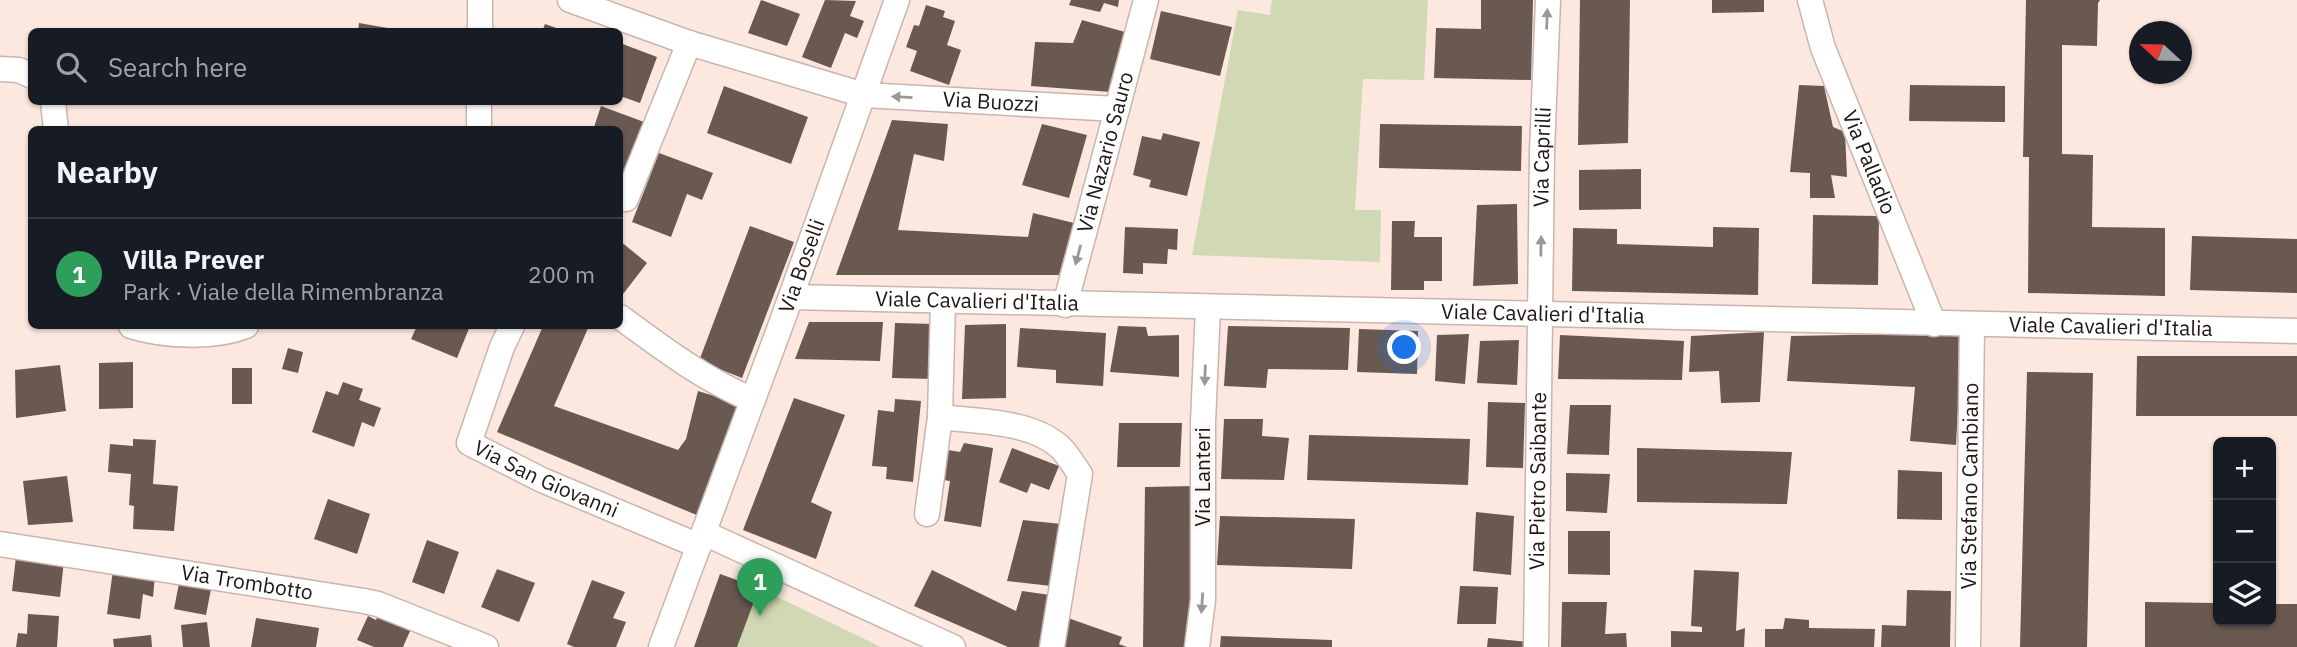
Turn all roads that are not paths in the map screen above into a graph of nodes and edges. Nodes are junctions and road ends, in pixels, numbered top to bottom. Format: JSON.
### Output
{"nodes":[{"id":1,"x":480,"y":0,"type":"edge"},
{"id":2,"x":570,"y":0,"type":"edge"},
{"id":3,"x":897,"y":0,"type":"edge"},
{"id":4,"x":1146,"y":0,"type":"edge"},
{"id":5,"x":1548,"y":0,"type":"edge"},
{"id":6,"x":1810,"y":0,"type":"edge"},
{"id":7,"x":480,"y":28,"type":"edge"},
{"id":8,"x":689,"y":43,"type":"junction"},
{"id":9,"x":0,"y":69,"type":"edge"},
{"id":10,"x":28,"y":74,"type":"edge"},
{"id":11,"x":864,"y":96,"type":"junction"},
{"id":12,"x":53,"y":105,"type":"edge"},
{"id":13,"x":479,"y":105,"type":"edge"},
{"id":14,"x":1117,"y":109,"type":"junction"},
{"id":15,"x":56,"y":126,"type":"edge"},
{"id":16,"x":479,"y":126,"type":"edge"},
{"id":17,"x":626,"y":199,"type":"dead end"},
{"id":18,"x":791,"y":297,"type":"junction"},
{"id":19,"x":943,"y":301,"type":"junction"},
{"id":20,"x":1065,"y":305,"type":"junction"},
{"id":21,"x":1208,"y":307,"type":"junction"},
{"id":22,"x":1540,"y":314,"type":"junction"},
{"id":23,"x":623,"y":319,"type":"edge"},
{"id":24,"x":1934,"y":324,"type":"junction"},
{"id":25,"x":1972,"y":324,"type":"junction"},
{"id":26,"x":146,"y":329,"type":"edge"},
{"id":27,"x":229,"y":329,"type":"edge"},
{"id":28,"x":511,"y":329,"type":"edge"},
{"id":29,"x":2297,"y":331,"type":"edge"},
{"id":30,"x":752,"y":400,"type":"junction"},
{"id":31,"x":940,"y":417,"type":"junction"},
{"id":32,"x":927,"y":514,"type":"dead end"},
{"id":33,"x":701,"y":540,"type":"junction"},
{"id":34,"x":0,"y":544,"type":"edge"},
{"id":35,"x":486,"y":647,"type":"edge"},
{"id":36,"x":661,"y":647,"type":"edge"},
{"id":37,"x":953,"y":647,"type":"edge"},
{"id":38,"x":1052,"y":647,"type":"edge"},
{"id":39,"x":1197,"y":647,"type":"edge"},
{"id":40,"x":1536,"y":647,"type":"edge"},
{"id":41,"x":1968,"y":647,"type":"edge"}],
"edges":[{"from":1,"to":7,"type":"street"},
{"from":2,"to":8,"type":"street","name":"Via Buozzi"},
{"from":3,"to":11,"type":"street","name":"Via Boselli"},
{"from":4,"to":14,"type":"street","name":"Via Nazario Sauro"},
{"from":22,"to":5,"type":"street","name":"Via Caprilli","one_way":true},
{"from":6,"to":24,"type":"street","name":"Via Palladio"},
{"from":8,"to":11,"type":"street","name":"Via Buozzi"},
{"from":8,"to":17,"type":"street"},
{"from":9,"to":10,"type":"street"},
{"from":14,"to":11,"type":"street","name":"Via Buozzi","one_way":true},
{"from":11,"to":18,"type":"street","name":"Via Boselli"},
{"from":12,"to":15,"type":"street"},
{"from":13,"to":16,"type":"street"},
{"from":14,"to":20,"type":"street","name":"Via Nazario Sauro","one_way":true},
{"from":18,"to":19,"type":"street","name":"Viale Cavalieri d'Italia"},
{"from":18,"to":30,"type":"street","name":"Via Boselli"},
{"from":19,"to":20,"type":"street","name":"Viale Cavalieri d'Italia"},
{"from":19,"to":31,"type":"street"},
{"from":20,"to":21,"type":"street","name":"Viale Cavalieri d'Italia"},
{"from":21,"to":22,"type":"street","name":"Viale Cavalieri d'Italia"},
{"from":21,"to":39,"type":"street","name":"Via Lanteri","one_way":true},
{"from":22,"to":24,"type":"street","name":"Viale Cavalieri d'Italia"},
{"from":22,"to":40,"type":"street","name":"Via Pietro Saibante"},
{"from":23,"to":30,"type":"street"},
{"from":24,"to":25,"type":"street","name":"Viale Cavalieri d'Italia"},
{"from":25,"to":29,"type":"street","name":"Viale Cavalieri d'Italia"},
{"from":25,"to":41,"type":"street","name":"Via Stefano Cambiano"},
{"from":26,"to":27,"type":"street"},
{"from":28,"to":33,"type":"street","name":"Via San Giovanni"},
{"from":30,"to":33,"type":"street","name":"Via Boselli"},
{"from":31,"to":32,"type":"street"},
{"from":31,"to":38,"type":"street"},
{"from":33,"to":36,"type":"street","name":"Via Boselli"},
{"from":33,"to":37,"type":"street"},
{"from":34,"to":35,"type":"street","name":"Via Trombotto"}]}
